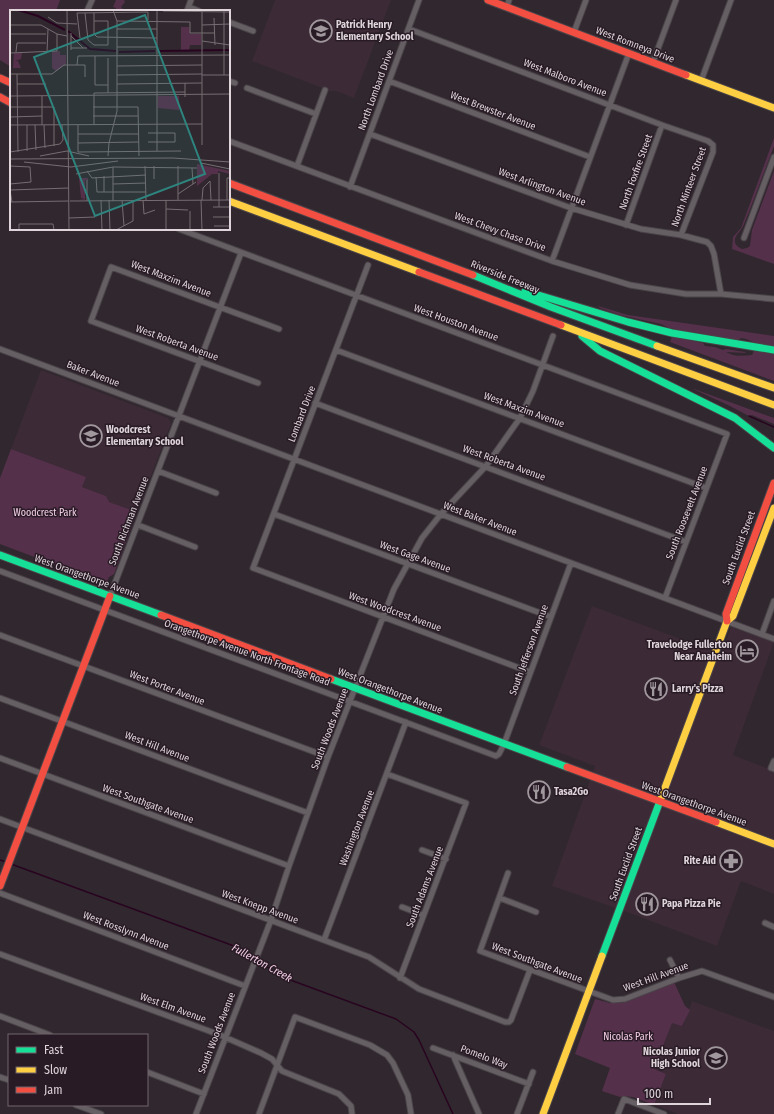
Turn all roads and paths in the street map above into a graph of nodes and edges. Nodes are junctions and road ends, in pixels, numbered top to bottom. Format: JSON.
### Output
{"nodes":[{"id":1,"x":92,"y":0,"type":"edge"},
{"id":2,"x":192,"y":0,"type":"edge"},
{"id":3,"x":419,"y":0,"type":"edge"},
{"id":4,"x":488,"y":0,"type":"edge"},
{"id":5,"x":586,"y":0,"type":"edge"},
{"id":6,"x":676,"y":0,"type":"edge"},
{"id":7,"x":730,"y":0,"type":"edge"},
{"id":8,"x":508,"y":3,"type":"edge"},
{"id":9,"x":188,"y":9,"type":"edge"},
{"id":10,"x":87,"y":10,"type":"edge"},
{"id":11,"x":230,"y":22,"type":"edge"},
{"id":12,"x":409,"y":29,"type":"junction"},
{"id":13,"x":253,"y":31,"type":"dead end"},
{"id":14,"x":574,"y":32,"type":"junction"},
{"id":15,"x":629,"y":53,"type":"junction"},
{"id":16,"x":653,"y":62,"type":"junction"},
{"id":17,"x":1,"y":78,"type":"edge"},
{"id":18,"x":230,"y":81,"type":"edge"},
{"id":19,"x":389,"y":81,"type":"junction"},
{"id":20,"x":702,"y":81,"type":"junction"},
{"id":21,"x":10,"y":82,"type":"edge"},
{"id":22,"x":235,"y":83,"type":"dead end"},
{"id":23,"x":247,"y":88,"type":"dead end"},
{"id":24,"x":325,"y":90,"type":"dead end"},
{"id":25,"x":0,"y":97,"type":"edge"},
{"id":26,"x":0,"y":100,"type":"edge"},
{"id":27,"x":10,"y":103,"type":"edge"},
{"id":28,"x":10,"y":104,"type":"edge"},
{"id":29,"x":610,"y":105,"type":"junction"},
{"id":30,"x":774,"y":108,"type":"edge"},
{"id":31,"x":316,"y":114,"type":"junction"},
{"id":32,"x":662,"y":125,"type":"junction"},
{"id":33,"x":370,"y":134,"type":"junction"},
{"id":34,"x":230,"y":141,"type":"edge"},
{"id":35,"x":713,"y":145,"type":"joint"},
{"id":36,"x":590,"y":157,"type":"junction"},
{"id":37,"x":774,"y":157,"type":"edge"},
{"id":38,"x":297,"y":166,"type":"junction"},
{"id":39,"x":230,"y":183,"type":"edge"},
{"id":40,"x":350,"y":187,"type":"junction"},
{"id":41,"x":230,"y":201,"type":"edge"},
{"id":42,"x":571,"y":208,"type":"junction"},
{"id":43,"x":626,"y":225,"type":"junction"},
{"id":44,"x":182,"y":230,"type":"edge"},
{"id":45,"x":681,"y":235,"type":"junction"},
{"id":46,"x":744,"y":238,"type":"dead end"},
{"id":47,"x":241,"y":253,"type":"junction"},
{"id":48,"x":552,"y":260,"type":"junction"},
{"id":49,"x":368,"y":265,"type":"dead end"},
{"id":50,"x":468,"y":273,"type":"junction"},
{"id":51,"x":721,"y":294,"type":"junction"},
{"id":52,"x":356,"y":296,"type":"junction"},
{"id":53,"x":774,"y":299,"type":"edge"},
{"id":54,"x":221,"y":308,"type":"junction"},
{"id":55,"x":91,"y":321,"type":"joint"},
{"id":56,"x":279,"y":329,"type":"dead end"},
{"id":57,"x":576,"y":331,"type":"junction"},
{"id":58,"x":554,"y":336,"type":"dead end"},
{"id":59,"x":0,"y":349,"type":"edge"},
{"id":60,"x":336,"y":350,"type":"junction"},
{"id":61,"x":774,"y":350,"type":"edge"},
{"id":62,"x":200,"y":362,"type":"junction"},
{"id":63,"x":543,"y":366,"type":"junction"},
{"id":64,"x":258,"y":383,"type":"dead end"},
{"id":65,"x":774,"y":388,"type":"edge"},
{"id":66,"x":316,"y":403,"type":"junction"},
{"id":67,"x":774,"y":405,"type":"edge"},
{"id":68,"x":180,"y":416,"type":"junction"},
{"id":69,"x":520,"y":418,"type":"junction"},
{"id":70,"x":727,"y":434,"type":"joint"},
{"id":71,"x":774,"y":448,"type":"edge"},
{"id":72,"x":294,"y":459,"type":"junction"},
{"id":73,"x":486,"y":466,"type":"junction"},
{"id":74,"x":158,"y":471,"type":"junction"},
{"id":75,"x":774,"y":482,"type":"edge"},
{"id":76,"x":706,"y":488,"type":"junction"},
{"id":77,"x":216,"y":493,"type":"dead end"},
{"id":78,"x":774,"y":508,"type":"edge"},
{"id":79,"x":274,"y":514,"type":"junction"},
{"id":80,"x":441,"y":514,"type":"junction"},
{"id":81,"x":138,"y":525,"type":"junction"},
{"id":82,"x":686,"y":542,"type":"junction"},
{"id":83,"x":196,"y":547,"type":"dead end"},
{"id":84,"x":0,"y":555,"type":"edge"},
{"id":85,"x":571,"y":563,"type":"junction"},
{"id":86,"x":408,"y":564,"type":"junction"},
{"id":87,"x":253,"y":568,"type":"joint"},
{"id":88,"x":0,"y":571,"type":"edge"},
{"id":89,"x":110,"y":596,"type":"junction"},
{"id":90,"x":665,"y":598,"type":"junction"},
{"id":91,"x":774,"y":601,"type":"edge"},
{"id":92,"x":105,"y":610,"type":"junction"},
{"id":93,"x":383,"y":617,"type":"junction"},
{"id":94,"x":551,"y":617,"type":"junction"},
{"id":95,"x":727,"y":621,"type":"junction"},
{"id":96,"x":762,"y":634,"type":"junction"},
{"id":97,"x":0,"y":635,"type":"edge"},
{"id":98,"x":774,"y":639,"type":"edge"},
{"id":99,"x":85,"y":666,"type":"junction"},
{"id":100,"x":530,"y":672,"type":"junction"},
{"id":101,"x":356,"y":688,"type":"junction"},
{"id":102,"x":0,"y":698,"type":"edge"},
{"id":103,"x":350,"y":701,"type":"junction"},
{"id":104,"x":62,"y":721,"type":"junction"},
{"id":105,"x":406,"y":722,"type":"junction"},
{"id":106,"x":504,"y":744,"type":"junction"},
{"id":107,"x":0,"y":758,"type":"edge"},
{"id":108,"x":328,"y":758,"type":"junction"},
{"id":109,"x":774,"y":761,"type":"edge"},
{"id":110,"x":773,"y":768,"type":"edge"},
{"id":111,"x":42,"y":774,"type":"junction"},
{"id":112,"x":387,"y":774,"type":"junction"},
{"id":113,"x":660,"y":801,"type":"junction"},
{"id":114,"x":308,"y":813,"type":"junction"},
{"id":115,"x":0,"y":819,"type":"edge"},
{"id":116,"x":22,"y":827,"type":"junction"},
{"id":117,"x":774,"y":844,"type":"edge"},
{"id":118,"x":422,"y":850,"type":"dead end"},
{"id":119,"x":446,"y":859,"type":"junction"},
{"id":120,"x":289,"y":866,"type":"junction"},
{"id":121,"x":508,"y":874,"type":"dead end"},
{"id":122,"x":0,"y":886,"type":"edge"},
{"id":123,"x":0,"y":893,"type":"edge"},
{"id":124,"x":500,"y":898,"type":"junction"},
{"id":125,"x":402,"y":907,"type":"dead end"},
{"id":126,"x":536,"y":912,"type":"dead end"},
{"id":127,"x":423,"y":915,"type":"junction"},
{"id":128,"x":271,"y":920,"type":"junction"},
{"id":129,"x":765,"y":924,"type":"dead end"},
{"id":130,"x":774,"y":927,"type":"edge"},
{"id":131,"x":324,"y":940,"type":"junction"},
{"id":132,"x":0,"y":954,"type":"edge"},
{"id":133,"x":670,"y":960,"type":"dead end"},
{"id":134,"x":530,"y":970,"type":"junction"},
{"id":135,"x":400,"y":978,"type":"junction"},
{"id":136,"x":679,"y":978,"type":"junction"},
{"id":137,"x":245,"y":986,"type":"junction"},
{"id":138,"x":589,"y":992,"type":"junction"},
{"id":139,"x":774,"y":997,"type":"edge"},
{"id":140,"x":0,"y":1016,"type":"edge"},
{"id":141,"x":47,"y":1034,"type":"edge"},
{"id":142,"x":226,"y":1038,"type":"junction"},
{"id":143,"x":433,"y":1048,"type":"dead end"},
{"id":144,"x":453,"y":1055,"type":"junction"},
{"id":145,"x":278,"y":1066,"type":"junction"},
{"id":146,"x":148,"y":1072,"type":"edge"},
{"id":147,"x":533,"y":1072,"type":"dead end"},
{"id":148,"x":528,"y":1084,"type":"junction"},
{"id":149,"x":204,"y":1094,"type":"junction"},
{"id":150,"x":79,"y":1106,"type":"edge"},
{"id":151,"x":101,"y":1114,"type":"edge"},
{"id":152,"x":196,"y":1114,"type":"edge"},
{"id":153,"x":259,"y":1114,"type":"edge"},
{"id":154,"x":352,"y":1114,"type":"edge"},
{"id":155,"x":411,"y":1114,"type":"edge"},
{"id":156,"x":479,"y":1114,"type":"edge"},
{"id":157,"x":517,"y":1114,"type":"edge"},
{"id":158,"x":543,"y":1114,"type":"edge"},
{"id":159,"x":618,"y":1114,"type":"edge"},
{"id":160,"x":664,"y":1114,"type":"edge"}],
"edges":[{"from":1,"to":10,"type":"street"},
{"from":2,"to":9,"type":"street"},
{"from":3,"to":12,"type":"street","name":"North Lombard Drive"},
{"from":4,"to":8,"type":"main road","name":"West Romneya Drive"},
{"from":5,"to":14,"type":"street"},
{"from":6,"to":16,"type":"street"},
{"from":7,"to":20,"type":"street"},
{"from":8,"to":14,"type":"main road","name":"West Romneya Drive"},
{"from":11,"to":13,"type":"street"},
{"from":12,"to":19,"type":"street","name":"North Lombard Drive"},
{"from":12,"to":29,"type":"street","name":"West Malboro Avenue"},
{"from":14,"to":15,"type":"main road","name":"West Romneya Drive"},
{"from":15,"to":16,"type":"main road","name":"West Romneya Drive"},
{"from":15,"to":29,"type":"street"},
{"from":16,"to":20,"type":"main road","name":"West Romneya Drive"},
{"from":17,"to":21,"type":"main road"},
{"from":18,"to":22,"type":"street"},
{"from":19,"to":33,"type":"street","name":"North Lombard Drive"},
{"from":19,"to":36,"type":"street","name":"West Brewster Avenue"},
{"from":20,"to":30,"type":"main road","name":"West Romneya Drive"},
{"from":23,"to":31,"type":"street"},
{"from":24,"to":31,"type":"street"},
{"from":25,"to":27,"type":"main road"},
{"from":26,"to":28,"type":"main road"},
{"from":29,"to":32,"type":"street","name":"West Malboro Avenue"},
{"from":29,"to":36,"type":"street"},
{"from":31,"to":38,"type":"street"},
{"from":32,"to":35,"type":"street","name":"West Malboro Avenue"},
{"from":32,"to":43,"type":"street","name":"North Foxfire Street"},
{"from":33,"to":40,"type":"street","name":"North Lombard Drive"},
{"from":33,"to":42,"type":"street","name":"West Arlington Avenue"},
{"from":34,"to":38,"type":"street","name":"West Chevy Chase Drive"},
{"from":35,"to":45,"type":"street","name":"North Minteer Street"},
{"from":36,"to":42,"type":"street"},
{"from":37,"to":46,"type":"street"},
{"from":38,"to":40,"type":"street","name":"West Chevy Chase Drive"},
{"from":39,"to":50,"type":"main road","name":"Riverside Freeway"},
{"from":40,"to":48,"type":"street","name":"West Chevy Chase Drive"},
{"from":41,"to":57,"type":"main road"},
{"from":42,"to":43,"type":"street","name":"West Arlington Avenue"},
{"from":42,"to":48,"type":"street"},
{"from":43,"to":45,"type":"street","name":"West Arlington Avenue"},
{"from":44,"to":47,"type":"street","name":"West Houston Avenue"},
{"from":45,"to":51,"type":"street","name":"West Arlington Avenue"},
{"from":47,"to":52,"type":"street","name":"West Houston Avenue"},
{"from":47,"to":54,"type":"street","name":"South Richman Avenue"},
{"from":48,"to":51,"type":"street","name":"West Chevy Chase Drive"},
{"from":49,"to":52,"type":"street","name":"Lombard Drive"},
{"from":50,"to":61,"type":"main road"},
{"from":50,"to":65,"type":"main road","name":"Riverside Freeway"},
{"from":51,"to":53,"type":"street","name":"West Chevy Chase Drive"},
{"from":52,"to":60,"type":"street","name":"Lombard Drive"},
{"from":52,"to":63,"type":"street","name":"West Houston Avenue"},
{"from":54,"to":55,"type":"street","name":"West Maxzim Avenue"},
{"from":54,"to":56,"type":"street","name":"West Maxzim Avenue"},
{"from":54,"to":62,"type":"street","name":"South Richman Avenue"},
{"from":55,"to":62,"type":"street","name":"West Roberta Avenue"},
{"from":57,"to":67,"type":"main road"},
{"from":57,"to":71,"type":"main road"},
{"from":58,"to":63,"type":"street","name":"South Woods Avenue"},
{"from":59,"to":68,"type":"street","name":"Baker Avenue"},
{"from":60,"to":66,"type":"street","name":"Lombard Drive"},
{"from":60,"to":69,"type":"street","name":"West Maxzim Avenue"},
{"from":62,"to":64,"type":"street","name":"West Roberta Avenue"},
{"from":62,"to":68,"type":"street","name":"South Richman Avenue"},
{"from":63,"to":69,"type":"street","name":"South Woods Avenue"},
{"from":63,"to":70,"type":"street","name":"West Houston Avenue"},
{"from":66,"to":72,"type":"street","name":"Lombard Drive"},
{"from":66,"to":73,"type":"street","name":"West Roberta Avenue"},
{"from":68,"to":72,"type":"street","name":"West Baker Avenue"},
{"from":68,"to":74,"type":"street","name":"South Richman Avenue"},
{"from":69,"to":73,"type":"street","name":"South Woods Avenue"},
{"from":69,"to":76,"type":"street","name":"West Maxzim Avenue"},
{"from":70,"to":76,"type":"street","name":"South Roosevelt Avenue"},
{"from":72,"to":79,"type":"street","name":"Lombard Drive"},
{"from":72,"to":80,"type":"street","name":"West Baker Avenue"},
{"from":73,"to":80,"type":"street","name":"South Woods Avenue"},
{"from":73,"to":82,"type":"street","name":"West Roberta Avenue"},
{"from":74,"to":77,"type":"street"},
{"from":74,"to":81,"type":"street","name":"South Richman Avenue"},
{"from":75,"to":95,"type":"main road","name":"South Euclid Street"},
{"from":76,"to":82,"type":"street","name":"South Roosevelt Avenue"},
{"from":78,"to":95,"type":"main road","name":"South Euclid Street"},
{"from":79,"to":86,"type":"street","name":"West Gage Avenue"},
{"from":79,"to":87,"type":"street","name":"Lombard Drive"},
{"from":80,"to":85,"type":"street","name":"West Baker Avenue"},
{"from":80,"to":86,"type":"street","name":"South Woods Avenue"},
{"from":81,"to":83,"type":"street"},
{"from":81,"to":89,"type":"street","name":"South Richman Avenue"},
{"from":82,"to":90,"type":"street","name":"South Roosevelt Avenue"},
{"from":84,"to":89,"type":"main road","name":"West Orangethorpe Avenue"},
{"from":85,"to":90,"type":"street","name":"West Baker Avenue"},
{"from":85,"to":94,"type":"street","name":"South Jefferson Avenue"},
{"from":86,"to":93,"type":"street","name":"South Woods Avenue"},
{"from":86,"to":94,"type":"street","name":"West Gage Avenue"},
{"from":87,"to":93,"type":"street","name":"West Woodcrest Avenue"},
{"from":88,"to":92,"type":"street","name":"Orangethorpe Avenue North Frontage Road"},
{"from":89,"to":92,"type":"main road","name":"South Richman Avenue"},
{"from":89,"to":101,"type":"main road","name":"West Orangethorpe Avenue"},
{"from":90,"to":95,"type":"street","name":"West Baker Avenue"},
{"from":91,"to":96,"type":"street"},
{"from":92,"to":99,"type":"main road","name":"South Richman Avenue"},
{"from":92,"to":103,"type":"street","name":"Orangethorpe Avenue North Frontage Road"},
{"from":93,"to":100,"type":"street","name":"West Woodcrest Avenue"},
{"from":93,"to":101,"type":"street","name":"South Woods Avenue"},
{"from":94,"to":100,"type":"street","name":"South Jefferson Avenue"},
{"from":95,"to":96,"type":"street","name":"West Baker Avenue"},
{"from":95,"to":113,"type":"main road","name":"South Euclid Street"},
{"from":96,"to":98,"type":"street","name":"West Baker Avenue"},
{"from":97,"to":99,"type":"street","name":"West Porter Avenue"},
{"from":99,"to":104,"type":"main road","name":"South Richman Avenue"},
{"from":99,"to":108,"type":"street","name":"West Porter Avenue"},
{"from":100,"to":106,"type":"street","name":"South Jefferson Avenue"},
{"from":101,"to":103,"type":"street","name":"South Woods Avenue"},
{"from":101,"to":106,"type":"main road","name":"West Orangethorpe Avenue"},
{"from":102,"to":104,"type":"street","name":"West Hill Avenue"},
{"from":103,"to":105,"type":"street","name":"Orangethorpe Avenue North Frontage Road"},
{"from":103,"to":108,"type":"street","name":"South Woods Avenue"},
{"from":104,"to":111,"type":"main road","name":"South Richman Avenue"},
{"from":104,"to":114,"type":"street","name":"West Hill Avenue"},
{"from":105,"to":106,"type":"street","name":"Orangethorpe Avenue North Frontage Road"},
{"from":105,"to":112,"type":"street","name":"Washington Avenue"},
{"from":106,"to":113,"type":"main road","name":"West Orangethorpe Avenue"},
{"from":107,"to":111,"type":"street","name":"West Southgate Avenue"},
{"from":108,"to":114,"type":"street","name":"South Woods Avenue"},
{"from":109,"to":110,"type":"street"},
{"from":111,"to":116,"type":"main road","name":"South Richman Avenue"},
{"from":111,"to":120,"type":"street","name":"West Southgate Avenue"},
{"from":112,"to":119,"type":"street","name":"South Adams Avenue"},
{"from":112,"to":131,"type":"street","name":"Washington Avenue"},
{"from":113,"to":117,"type":"main road","name":"West Orangethorpe Avenue"},
{"from":113,"to":138,"type":"main road","name":"South Euclid Street"},
{"from":114,"to":120,"type":"street","name":"South Woods Avenue"},
{"from":115,"to":116,"type":"street","name":"West Knepp Avenue"},
{"from":116,"to":122,"type":"main road","name":"South Richman Avenue"},
{"from":116,"to":128,"type":"street","name":"West Knepp Avenue"},
{"from":118,"to":119,"type":"street"},
{"from":119,"to":127,"type":"street","name":"South Adams Avenue"},
{"from":120,"to":128,"type":"street","name":"South Woods Avenue"},
{"from":121,"to":124,"type":"street"},
{"from":123,"to":137,"type":"street","name":"West Rosslynn Avenue"},
{"from":124,"to":126,"type":"street"},
{"from":124,"to":134,"type":"street","name":"West Southgate Avenue"},
{"from":125,"to":127,"type":"street"},
{"from":127,"to":135,"type":"street","name":"South Adams Avenue"},
{"from":128,"to":131,"type":"street","name":"West Knepp Avenue"},
{"from":128,"to":137,"type":"street","name":"South Woods Avenue"},
{"from":129,"to":130,"type":"street"},
{"from":131,"to":135,"type":"street","name":"West Knepp Avenue"},
{"from":132,"to":142,"type":"street","name":"West Elm Avenue"},
{"from":133,"to":136,"type":"street"},
{"from":134,"to":135,"type":"street","name":"West Knepp Avenue"},
{"from":134,"to":138,"type":"street","name":"West Southgate Avenue"},
{"from":136,"to":138,"type":"street","name":"West Hill Avenue"},
{"from":136,"to":139,"type":"street","name":"West Hill Avenue"},
{"from":137,"to":142,"type":"street","name":"South Woods Avenue"},
{"from":138,"to":158,"type":"main road","name":"South Euclid Street"},
{"from":140,"to":141,"type":"street"},
{"from":142,"to":145,"type":"street","name":"West Elm Avenue"},
{"from":142,"to":149,"type":"street","name":"South Woods Avenue"},
{"from":143,"to":144,"type":"street","name":"Pomelo Way"},
{"from":144,"to":148,"type":"street","name":"Pomelo Way"},
{"from":144,"to":156,"type":"street"},
{"from":145,"to":153,"type":"street"},
{"from":145,"to":154,"type":"street","name":"West Elm Avenue"},
{"from":145,"to":155,"type":"street"},
{"from":146,"to":149,"type":"street"},
{"from":147,"to":148,"type":"street"},
{"from":148,"to":157,"type":"street"},
{"from":149,"to":152,"type":"street","name":"South Woods Avenue"},
{"from":150,"to":151,"type":"street"},
{"from":159,"to":160,"type":"street"}]}
